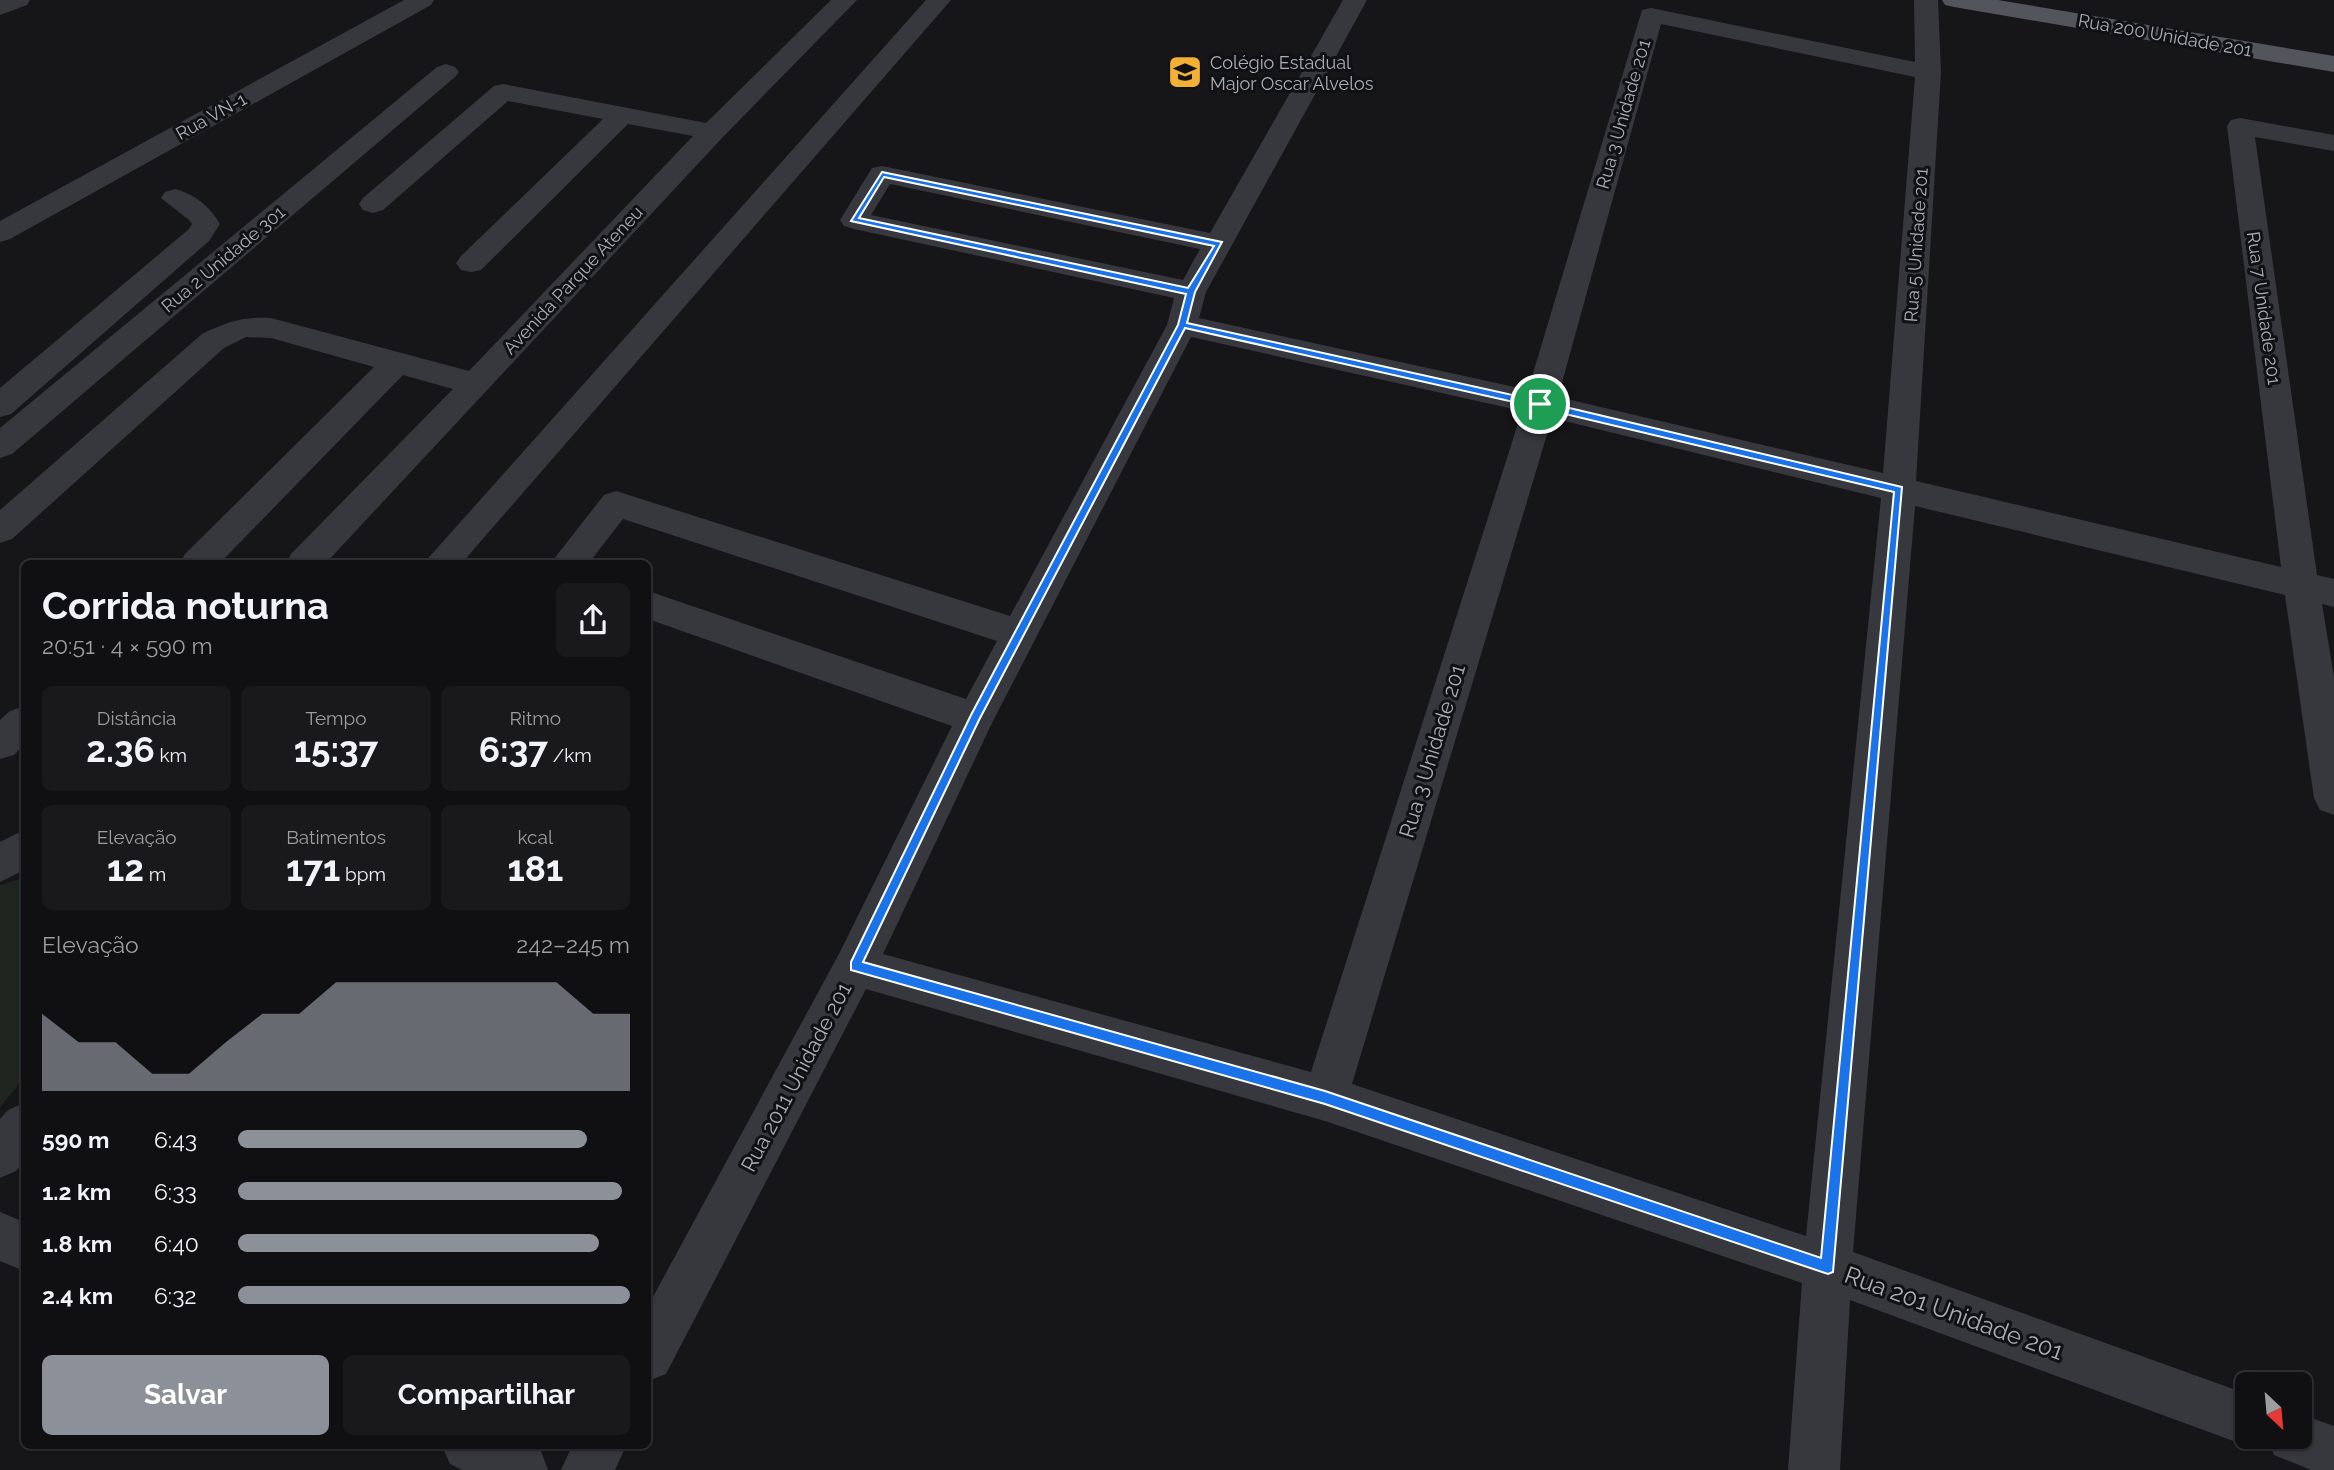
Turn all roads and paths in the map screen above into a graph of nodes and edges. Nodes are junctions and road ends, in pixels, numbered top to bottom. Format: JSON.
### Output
{"nodes":[{"id":1,"x":18,"y":0,"type":"edge"},
{"id":2,"x":422,"y":0,"type":"edge"},
{"id":3,"x":845,"y":0,"type":"edge"},
{"id":4,"x":939,"y":0,"type":"edge"},
{"id":5,"x":1355,"y":0,"type":"edge"},
{"id":6,"x":1926,"y":0,"type":"edge"},
{"id":7,"x":1954,"y":0,"type":"edge"},
{"id":8,"x":2092,"y":0,"type":"edge"},
{"id":9,"x":0,"y":8,"type":"edge"},
{"id":10,"x":2253,"y":26,"type":"dead end"},
{"id":11,"x":2334,"y":64,"type":"edge"},
{"id":12,"x":446,"y":72,"type":"dead end"},
{"id":13,"x":1928,"y":72,"type":"junction"},
{"id":14,"x":622,"y":115,"type":"junction"},
{"id":15,"x":712,"y":132,"type":"junction"},
{"id":16,"x":2334,"y":143,"type":"edge"},
{"id":17,"x":175,"y":198,"type":"dead end"},
{"id":18,"x":373,"y":204,"type":"dead end"},
{"id":19,"x":0,"y":233,"type":"edge"},
{"id":20,"x":1219,"y":244,"type":"junction"},
{"id":21,"x":471,"y":263,"type":"dead end"},
{"id":22,"x":1186,"y":308,"type":"junction"},
{"id":23,"x":397,"y":362,"type":"junction"},
{"id":24,"x":477,"y":384,"type":"junction"},
{"id":25,"x":1540,"y":404,"type":"junction"},
{"id":26,"x":0,"y":405,"type":"edge"},
{"id":27,"x":0,"y":446,"type":"edge"},
{"id":28,"x":1899,"y":490,"type":"junction"},
{"id":29,"x":0,"y":530,"type":"edge"},
{"id":30,"x":201,"y":560,"type":"edge"},
{"id":31,"x":307,"y":560,"type":"edge"},
{"id":32,"x":444,"y":560,"type":"edge"},
{"id":33,"x":570,"y":560,"type":"edge"},
{"id":34,"x":2318,"y":589,"type":"edge"},
{"id":35,"x":651,"y":606,"type":"edge"},
{"id":36,"x":1021,"y":634,"type":"junction"},
{"id":37,"x":975,"y":718,"type":"junction"},
{"id":38,"x":21,"y":725,"type":"edge"},
{"id":39,"x":0,"y":743,"type":"edge"},
{"id":40,"x":2334,"y":799,"type":"edge"},
{"id":41,"x":21,"y":850,"type":"edge"},
{"id":42,"x":0,"y":864,"type":"edge"},
{"id":43,"x":21,"y":872,"type":"edge"},
{"id":44,"x":0,"y":880,"type":"edge"},
{"id":45,"x":855,"y":966,"type":"junction"},
{"id":46,"x":1325,"y":1098,"type":"junction"},
{"id":47,"x":21,"y":1130,"type":"edge"},
{"id":48,"x":0,"y":1155,"type":"edge"},
{"id":49,"x":0,"y":1236,"type":"edge"},
{"id":50,"x":21,"y":1246,"type":"edge"},
{"id":51,"x":1828,"y":1267,"type":"junction"},
{"id":52,"x":651,"y":1350,"type":"edge"},
{"id":53,"x":2235,"y":1416,"type":"edge"},
{"id":54,"x":2312,"y":1444,"type":"edge"},
{"id":55,"x":475,"y":1449,"type":"edge"},
{"id":56,"x":598,"y":1449,"type":"edge"},
{"id":57,"x":2334,"y":1452,"type":"edge"},
{"id":58,"x":522,"y":1470,"type":"edge"},
{"id":59,"x":587,"y":1470,"type":"edge"},
{"id":60,"x":1814,"y":1470,"type":"edge"}],
"edges":[{"from":1,"to":9,"type":"street"},
{"from":2,"to":19,"type":"street","name":"Rua VN-1"},
{"from":3,"to":15,"type":"street","name":"Avenida Parque Ateneu"},
{"from":4,"to":32,"type":"street"},
{"from":5,"to":20,"type":"street","name":"Rua 2011 Unidade 201"},
{"from":6,"to":13,"type":"street","name":"Rua 5 Unidade 201"},
{"from":7,"to":11,"type":"main road","name":"Rua 200 Unidade 201"},
{"from":8,"to":10,"type":"main road"},
{"from":12,"to":27,"type":"street","name":"Rua 2 Unidade 301"},
{"from":13,"to":25,"type":"street","name":"Rua 3 Unidade 201"},
{"from":13,"to":28,"type":"street","name":"Rua 5 Unidade 201"},
{"from":14,"to":15,"type":"street"},
{"from":14,"to":18,"type":"street"},
{"from":14,"to":21,"type":"street"},
{"from":15,"to":24,"type":"street","name":"Avenida Parque Ateneu"},
{"from":16,"to":34,"type":"street","name":"Rua 7 Unidade 201"},
{"from":17,"to":26,"type":"street"},
{"from":20,"to":22,"type":"street","name":"Rua 2011 Unidade 201"},
{"from":20,"to":22,"type":"street"},
{"from":22,"to":25,"type":"street"},
{"from":22,"to":36,"type":"street","name":"Rua 2011 Unidade 201"},
{"from":23,"to":24,"type":"street"},
{"from":23,"to":29,"type":"street"},
{"from":23,"to":30,"type":"street"},
{"from":24,"to":31,"type":"street","name":"Avenida Parque Ateneu"},
{"from":25,"to":28,"type":"street"},
{"from":25,"to":46,"type":"street","name":"Rua 3 Unidade 201"},
{"from":28,"to":34,"type":"street"},
{"from":28,"to":51,"type":"street","name":"Rua 5 Unidade 201"},
{"from":33,"to":36,"type":"street"},
{"from":34,"to":40,"type":"street","name":"Rua 7 Unidade 201"},
{"from":35,"to":37,"type":"street"},
{"from":36,"to":37,"type":"street","name":"Rua 2011 Unidade 201"},
{"from":37,"to":45,"type":"street","name":"Rua 2011 Unidade 201"},
{"from":38,"to":39,"type":"street"},
{"from":41,"to":42,"type":"street"},
{"from":43,"to":44,"type":"street"},
{"from":45,"to":46,"type":"street","name":"Rua 201 Unidade 201"},
{"from":45,"to":52,"type":"street","name":"Rua 2011 Unidade 201"},
{"from":46,"to":51,"type":"street","name":"Rua 201 Unidade 201"},
{"from":47,"to":48,"type":"street"},
{"from":49,"to":50,"type":"street"},
{"from":51,"to":53,"type":"street","name":"Rua 201 Unidade 201"},
{"from":51,"to":60,"type":"street","name":"Rua 5 Unidade 201"},
{"from":54,"to":57,"type":"street"},
{"from":55,"to":58,"type":"street"},
{"from":56,"to":59,"type":"street"}]}
